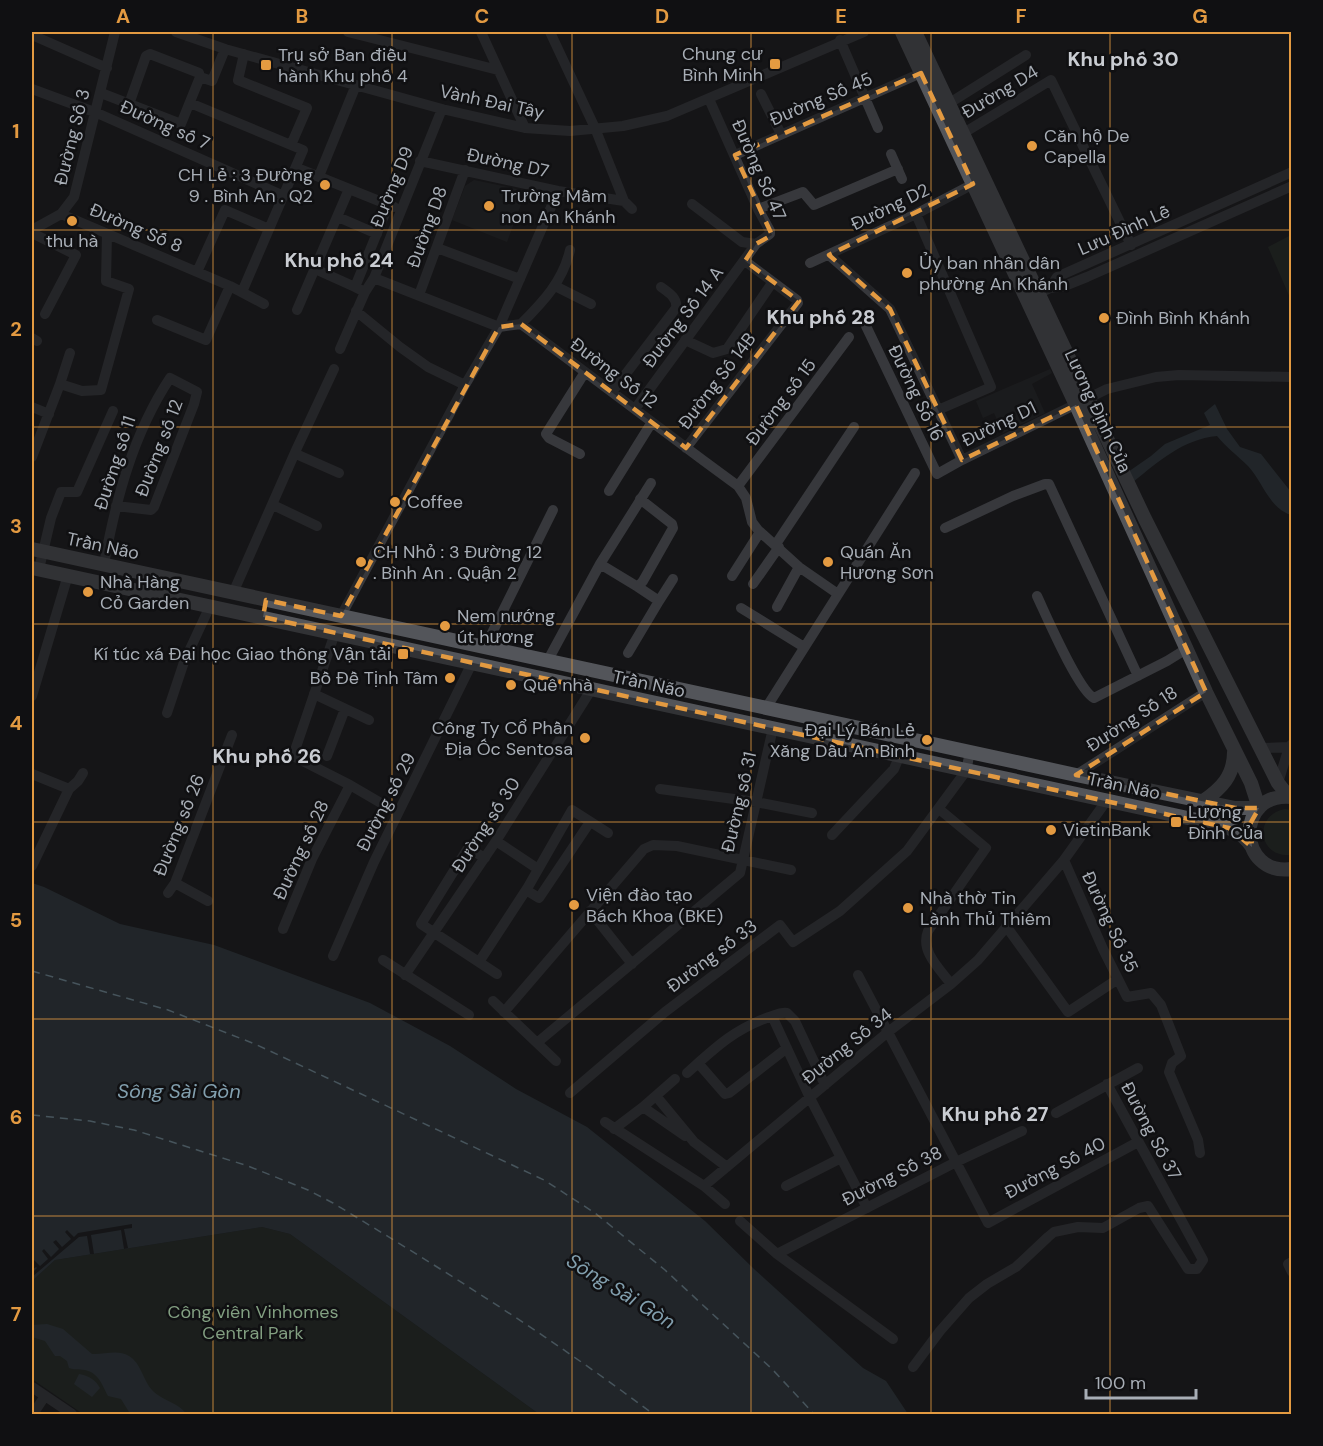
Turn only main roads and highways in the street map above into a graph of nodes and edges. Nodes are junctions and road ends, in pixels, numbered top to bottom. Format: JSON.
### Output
{"nodes":[{"id":1,"x":902,"y":32,"type":"edge"},
{"id":2,"x":915,"y":32,"type":"edge"},
{"id":3,"x":978,"y":182,"type":"junction"},
{"id":4,"x":1082,"y":402,"type":"junction"},
{"id":5,"x":37,"y":550,"type":"edge"},
{"id":6,"x":35,"y":568,"type":"edge"},
{"id":7,"x":266,"y":600,"type":"junction"},
{"id":8,"x":263,"y":617,"type":"junction"},
{"id":9,"x":505,"y":651,"type":"junction"},
{"id":10,"x":1210,"y":651,"type":"junction"},
{"id":11,"x":1196,"y":665,"type":"junction"},
{"id":12,"x":500,"y":670,"type":"junction"},
{"id":13,"x":731,"y":701,"type":"junction"},
{"id":14,"x":727,"y":719,"type":"junction"},
{"id":15,"x":1234,"y":752,"type":"junction"},
{"id":16,"x":1290,"y":797,"type":"edge"},
{"id":17,"x":1203,"y":801,"type":"junction"},
{"id":18,"x":1259,"y":808,"type":"junction"},
{"id":19,"x":1252,"y":848,"type":"junction"},
{"id":20,"x":1292,"y":869,"type":"edge"}],
"edges":[{"from":1,"to":3,"type":"main road","name":"Lương Định Của"},
{"from":2,"to":3,"type":"main road","name":"Lương Định Của"},
{"from":3,"to":4,"type":"main road","name":"Lương Định Của"},
{"from":3,"to":4,"type":"main road","name":"Lương Định Của"},
{"from":4,"to":10,"type":"main road","name":"Lương Định Của"},
{"from":4,"to":11,"type":"main road","name":"Lương Định Của"},
{"from":5,"to":7,"type":"main road","name":"Trần Não"},
{"from":6,"to":8,"type":"main road","name":"Trần Não"},
{"from":7,"to":8,"type":"main road"},
{"from":7,"to":9,"type":"main road","name":"Trần Não"},
{"from":8,"to":12,"type":"main road","name":"Trần Não"},
{"from":9,"to":12,"type":"main road"},
{"from":9,"to":13,"type":"main road","name":"Trần Não"},
{"from":10,"to":11,"type":"main road"},
{"from":10,"to":16,"type":"main road","name":"Lương Định Của"},
{"from":11,"to":15,"type":"main road","name":"Lương Định Của"},
{"from":12,"to":14,"type":"main road","name":"Trần Não"},
{"from":13,"to":14,"type":"main road"},
{"from":13,"to":17,"type":"main road","name":"Trần Não"},
{"from":14,"to":19,"type":"main road","name":"Trần Não"},
{"from":15,"to":17,"type":"main road"},
{"from":15,"to":18,"type":"main road","name":"Lương Định Của"},
{"from":16,"to":18,"type":"main road"},
{"from":17,"to":18,"type":"main road","name":"Trần Não"},
{"from":18,"to":19,"type":"main road"},
{"from":19,"to":20,"type":"main road","name":"Trần Não"}]}
